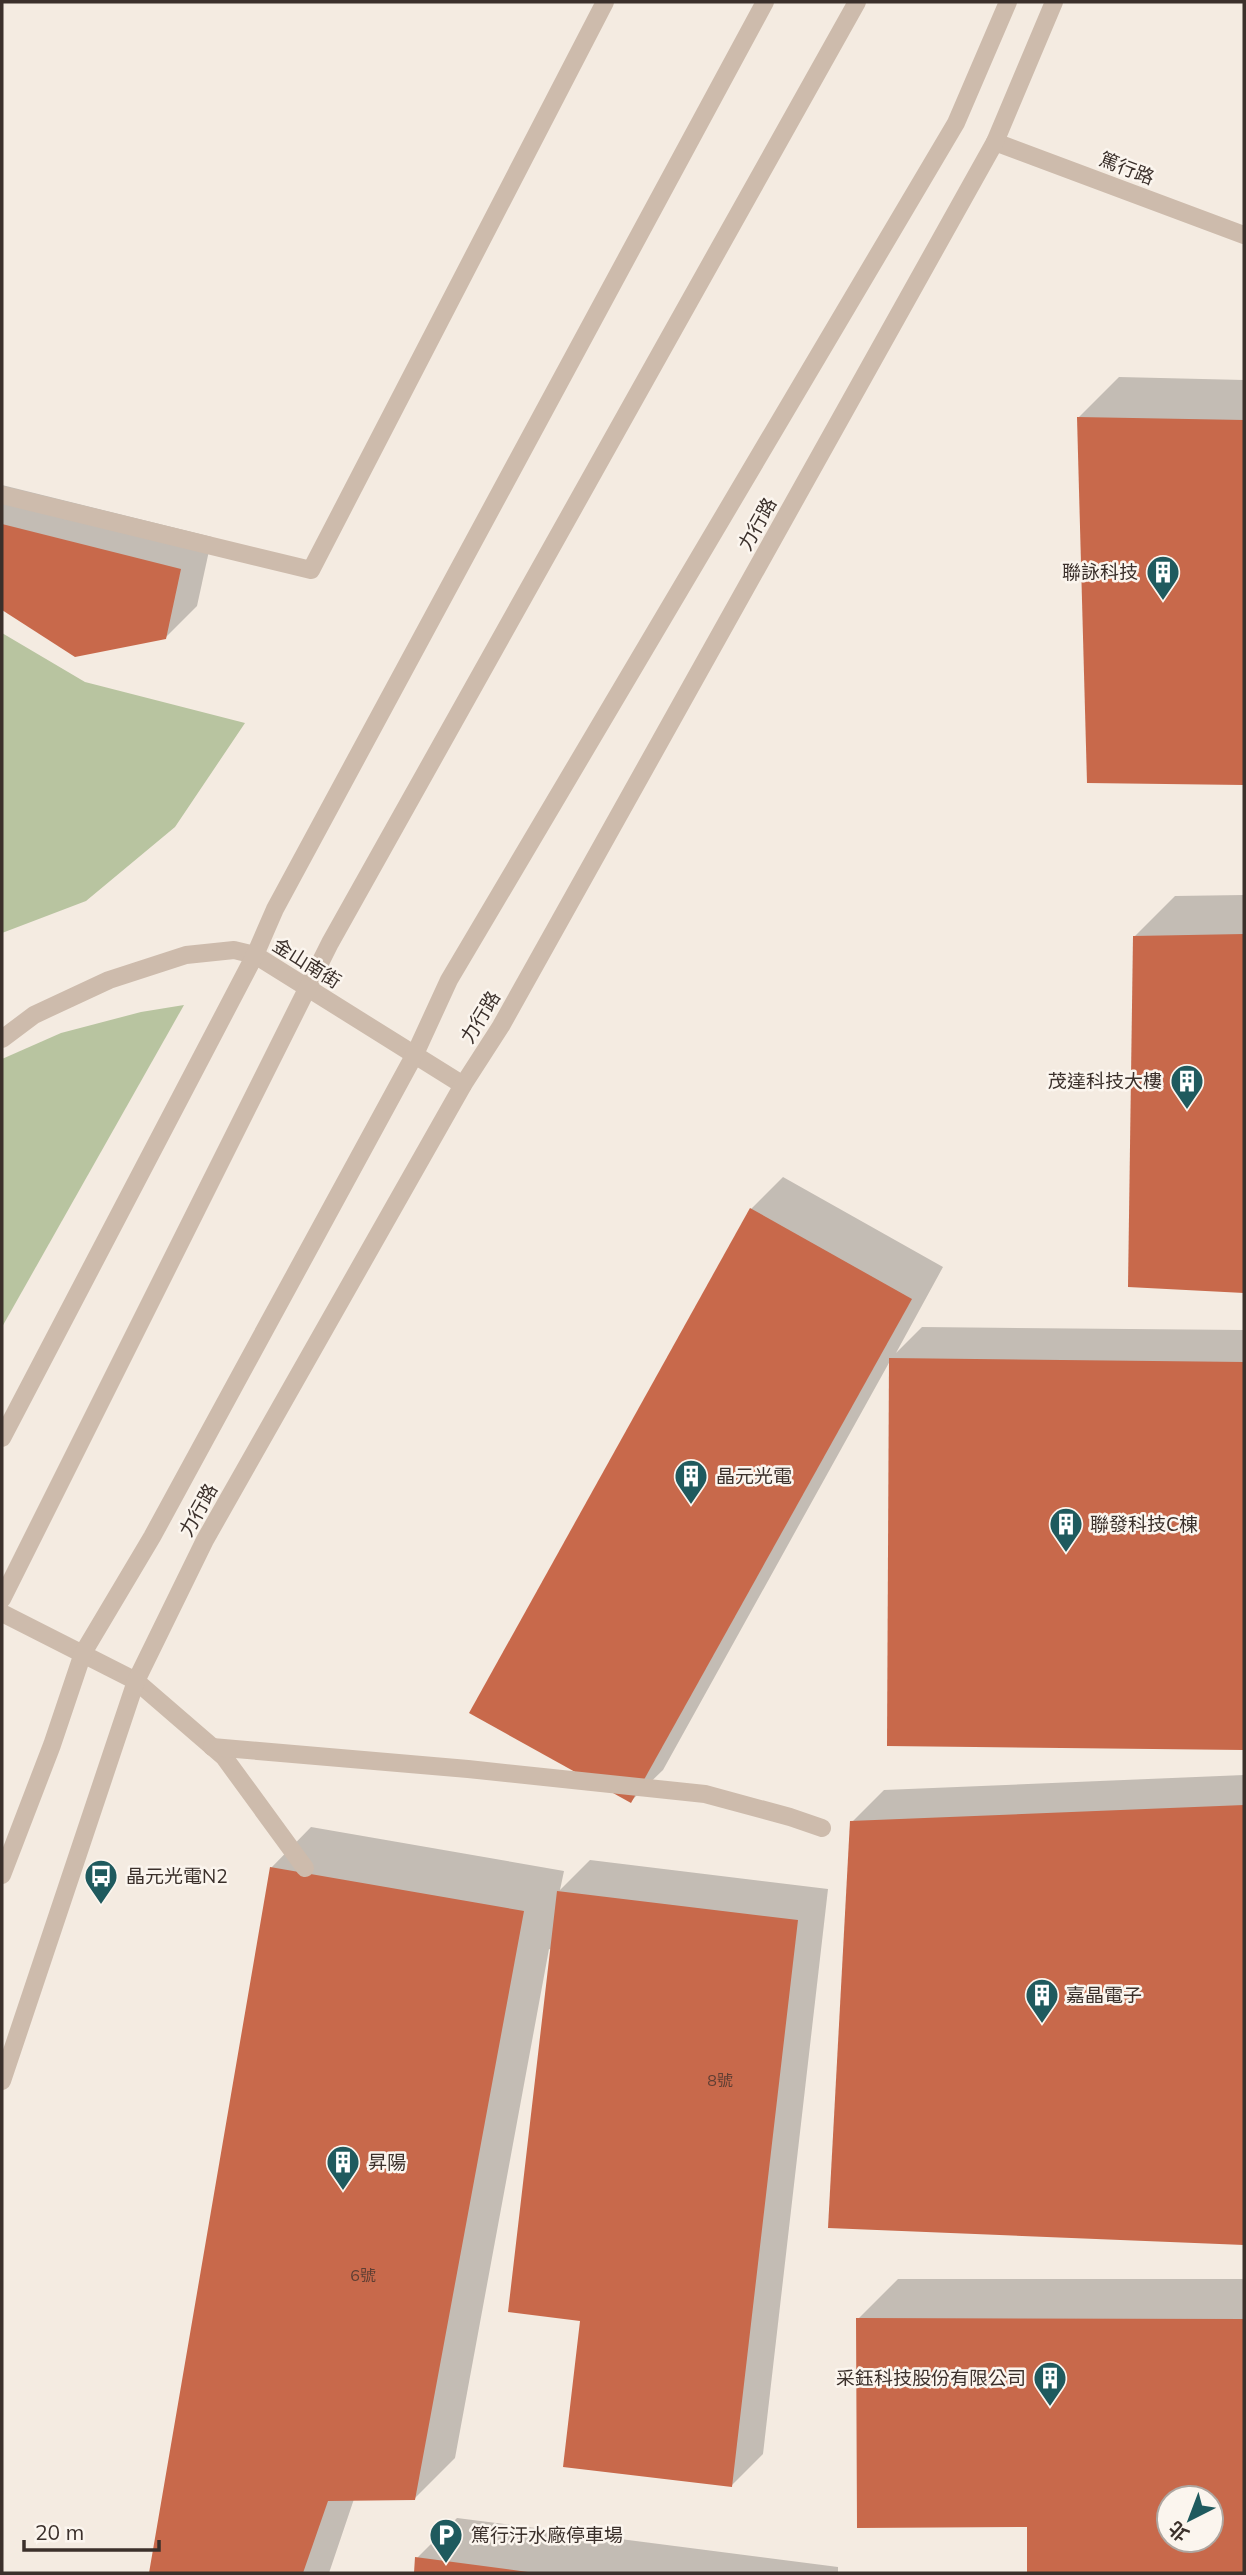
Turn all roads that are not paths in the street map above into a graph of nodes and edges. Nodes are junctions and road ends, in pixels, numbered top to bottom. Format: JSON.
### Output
{"nodes":[{"id":1,"x":605,"y":2,"type":"edge"},
{"id":2,"x":765,"y":2,"type":"edge"},
{"id":3,"x":857,"y":2,"type":"edge"},
{"id":4,"x":1008,"y":2,"type":"edge"},
{"id":5,"x":1054,"y":2,"type":"edge"},
{"id":6,"x":995,"y":142,"type":"junction"},
{"id":7,"x":1244,"y":235,"type":"edge"},
{"id":8,"x":2,"y":495,"type":"edge"},
{"id":9,"x":255,"y":955,"type":"junction"},
{"id":10,"x":307,"y":987,"type":"junction"},
{"id":11,"x":2,"y":1039,"type":"edge"},
{"id":12,"x":415,"y":1054,"type":"junction"},
{"id":13,"x":463,"y":1084,"type":"junction"},
{"id":14,"x":2,"y":1438,"type":"edge"},
{"id":15,"x":2,"y":1599,"type":"edge"},
{"id":16,"x":2,"y":1613,"type":"edge"},
{"id":17,"x":83,"y":1653,"type":"junction"},
{"id":18,"x":136,"y":1681,"type":"junction"},
{"id":19,"x":212,"y":1747,"type":"junction"},
{"id":20,"x":822,"y":1828,"type":"dead end"},
{"id":21,"x":304,"y":1868,"type":"dead end"},
{"id":22,"x":2,"y":1875,"type":"edge"},
{"id":23,"x":2,"y":2081,"type":"edge"}],
"edges":[{"from":1,"to":8,"type":"street"},
{"from":2,"to":9,"type":"street"},
{"from":3,"to":10,"type":"street"},
{"from":4,"to":12,"type":"street","name":"力行路"},
{"from":5,"to":6,"type":"street","name":"力行路"},
{"from":6,"to":7,"type":"street","name":"篤行路"},
{"from":6,"to":13,"type":"street","name":"力行路"},
{"from":9,"to":10,"type":"street","name":"金山南街"},
{"from":9,"to":11,"type":"street","name":"金山南街"},
{"from":9,"to":14,"type":"street"},
{"from":10,"to":12,"type":"street","name":"金山南街"},
{"from":10,"to":15,"type":"street"},
{"from":12,"to":13,"type":"street","name":"金山南街"},
{"from":12,"to":17,"type":"street","name":"力行路"},
{"from":13,"to":18,"type":"street","name":"力行路"},
{"from":16,"to":17,"type":"street"},
{"from":17,"to":18,"type":"street"},
{"from":17,"to":22,"type":"street","name":"力行路"},
{"from":18,"to":19,"type":"street"},
{"from":18,"to":23,"type":"street","name":"力行路"},
{"from":19,"to":20,"type":"street"},
{"from":19,"to":21,"type":"street"}]}
